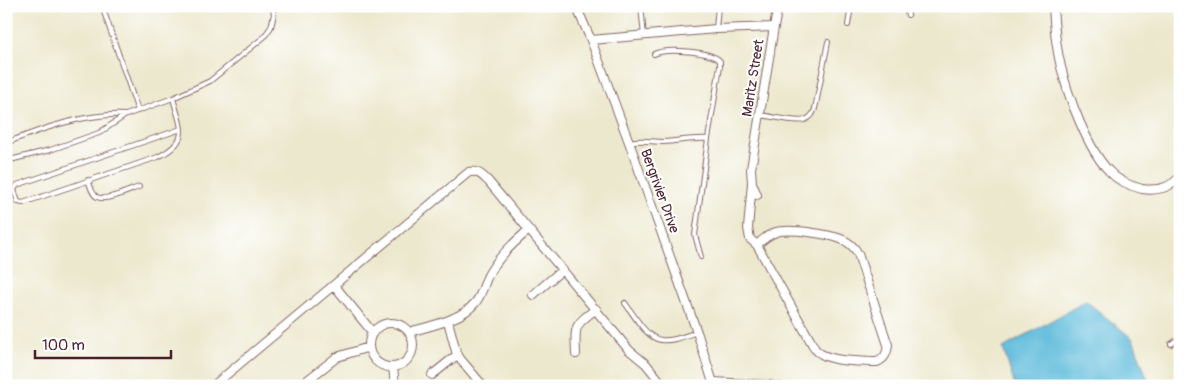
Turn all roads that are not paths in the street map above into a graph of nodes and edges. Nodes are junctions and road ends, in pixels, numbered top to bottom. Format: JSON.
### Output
{"nodes":[{"id":1,"x":102,"y":6,"type":"edge"},
{"id":2,"x":272,"y":6,"type":"edge"},
{"id":3,"x":576,"y":6,"type":"edge"},
{"id":4,"x":641,"y":6,"type":"edge"},
{"id":5,"x":718,"y":6,"type":"edge"},
{"id":6,"x":778,"y":6,"type":"edge"},
{"id":7,"x":851,"y":6,"type":"edge"},
{"id":8,"x":905,"y":6,"type":"edge"},
{"id":9,"x":1053,"y":6,"type":"edge"},
{"id":10,"x":908,"y":15,"type":"dead end"},
{"id":11,"x":848,"y":26,"type":"dead end"},
{"id":12,"x":774,"y":27,"type":"junction"},
{"id":13,"x":716,"y":29,"type":"junction"},
{"id":14,"x":644,"y":36,"type":"junction"},
{"id":15,"x":591,"y":40,"type":"junction"},
{"id":16,"x":828,"y":42,"type":"dead end"},
{"id":17,"x":654,"y":54,"type":"dead end"},
{"id":18,"x":174,"y":98,"type":"junction"},
{"id":19,"x":138,"y":111,"type":"junction"},
{"id":20,"x":126,"y":115,"type":"junction"},
{"id":21,"x":760,"y":115,"type":"junction"},
{"id":22,"x":181,"y":129,"type":"junction"},
{"id":23,"x":708,"y":139,"type":"junction"},
{"id":24,"x":629,"y":142,"type":"junction"},
{"id":25,"x":6,"y":143,"type":"edge"},
{"id":26,"x":6,"y":161,"type":"edge"},
{"id":27,"x":1180,"y":177,"type":"edge"},
{"id":28,"x":88,"y":180,"type":"junction"},
{"id":29,"x":752,"y":183,"type":"junction"},
{"id":30,"x":139,"y":187,"type":"dead end"},
{"id":31,"x":757,"y":195,"type":"dead end"},
{"id":32,"x":529,"y":230,"type":"junction"},
{"id":33,"x":757,"y":245,"type":"junction"},
{"id":34,"x":701,"y":257,"type":"dead end"},
{"id":35,"x":562,"y":270,"type":"junction"},
{"id":36,"x":334,"y":285,"type":"junction"},
{"id":37,"x":533,"y":295,"type":"dead end"},
{"id":38,"x":625,"y":303,"type":"dead end"},
{"id":39,"x":596,"y":309,"type":"junction"},
{"id":40,"x":448,"y":321,"type":"junction"},
{"id":41,"x":373,"y":332,"type":"junction"},
{"id":42,"x":409,"y":332,"type":"junction"},
{"id":43,"x":697,"y":332,"type":"junction"},
{"id":44,"x":1180,"y":338,"type":"edge"},
{"id":45,"x":1171,"y":344,"type":"dead end"},
{"id":46,"x":369,"y":346,"type":"junction"},
{"id":47,"x":576,"y":354,"type":"dead end"},
{"id":48,"x":457,"y":356,"type":"junction"},
{"id":49,"x":393,"y":366,"type":"junction"},
{"id":50,"x":432,"y":375,"type":"dead end"},
{"id":51,"x":714,"y":383,"type":"edge"},
{"id":52,"x":213,"y":386,"type":"edge"},
{"id":53,"x":300,"y":386,"type":"edge"},
{"id":54,"x":395,"y":386,"type":"edge"},
{"id":55,"x":483,"y":386,"type":"edge"},
{"id":56,"x":664,"y":386,"type":"edge"},
{"id":57,"x":785,"y":386,"type":"edge"}],
"edges":[{"from":1,"to":19,"type":"lane"},
{"from":2,"to":18,"type":"lane"},
{"from":3,"to":15,"type":"street","name":"Bergrivier Drive"},
{"from":4,"to":14,"type":"lane"},
{"from":5,"to":13,"type":"lane"},
{"from":6,"to":12,"type":"street"},
{"from":7,"to":11,"type":"lane"},
{"from":8,"to":10,"type":"lane"},
{"from":9,"to":27,"type":"street"},
{"from":12,"to":13,"type":"street","name":"Maritz Street"},
{"from":12,"to":21,"type":"street","name":"Maritz Street"},
{"from":13,"to":14,"type":"street","name":"Maritz Street"},
{"from":14,"to":15,"type":"street","name":"Maritz Street"},
{"from":15,"to":24,"type":"street","name":"Bergrivier Drive"},
{"from":16,"to":21,"type":"lane"},
{"from":17,"to":23,"type":"lane"},
{"from":18,"to":19,"type":"lane"},
{"from":18,"to":22,"type":"lane"},
{"from":19,"to":20,"type":"lane"},
{"from":20,"to":25,"type":"lane"},
{"from":20,"to":26,"type":"lane"},
{"from":21,"to":29,"type":"street","name":"Maritz Street"},
{"from":22,"to":28,"type":"lane"},
{"from":22,"to":28,"type":"lane"},
{"from":23,"to":24,"type":"lane"},
{"from":23,"to":34,"type":"lane"},
{"from":24,"to":43,"type":"street","name":"Bergrivier Drive"},
{"from":28,"to":30,"type":"lane"},
{"from":29,"to":31,"type":"street","name":"Maritz Street"},
{"from":29,"to":33,"type":"street"},
{"from":32,"to":35,"type":"street"},
{"from":32,"to":36,"type":"street"},
{"from":32,"to":40,"type":"street"},
{"from":33,"to":33,"type":"street"},
{"from":35,"to":37,"type":"street"},
{"from":35,"to":39,"type":"street"},
{"from":36,"to":41,"type":"street"},
{"from":36,"to":52,"type":"street"},
{"from":38,"to":43,"type":"lane"},
{"from":39,"to":47,"type":"street"},
{"from":39,"to":56,"type":"street"},
{"from":40,"to":42,"type":"street"},
{"from":40,"to":48,"type":"street"},
{"from":41,"to":42,"type":"street"},
{"from":41,"to":46,"type":"street"},
{"from":42,"to":49,"type":"street"},
{"from":43,"to":51,"type":"street","name":"Bergrivier Drive"},
{"from":44,"to":45,"type":"lane"},
{"from":46,"to":49,"type":"street"},
{"from":46,"to":53,"type":"street"},
{"from":48,"to":50,"type":"street"},
{"from":48,"to":55,"type":"street"},
{"from":49,"to":54,"type":"street"},
{"from":51,"to":57,"type":"lane"}]}
